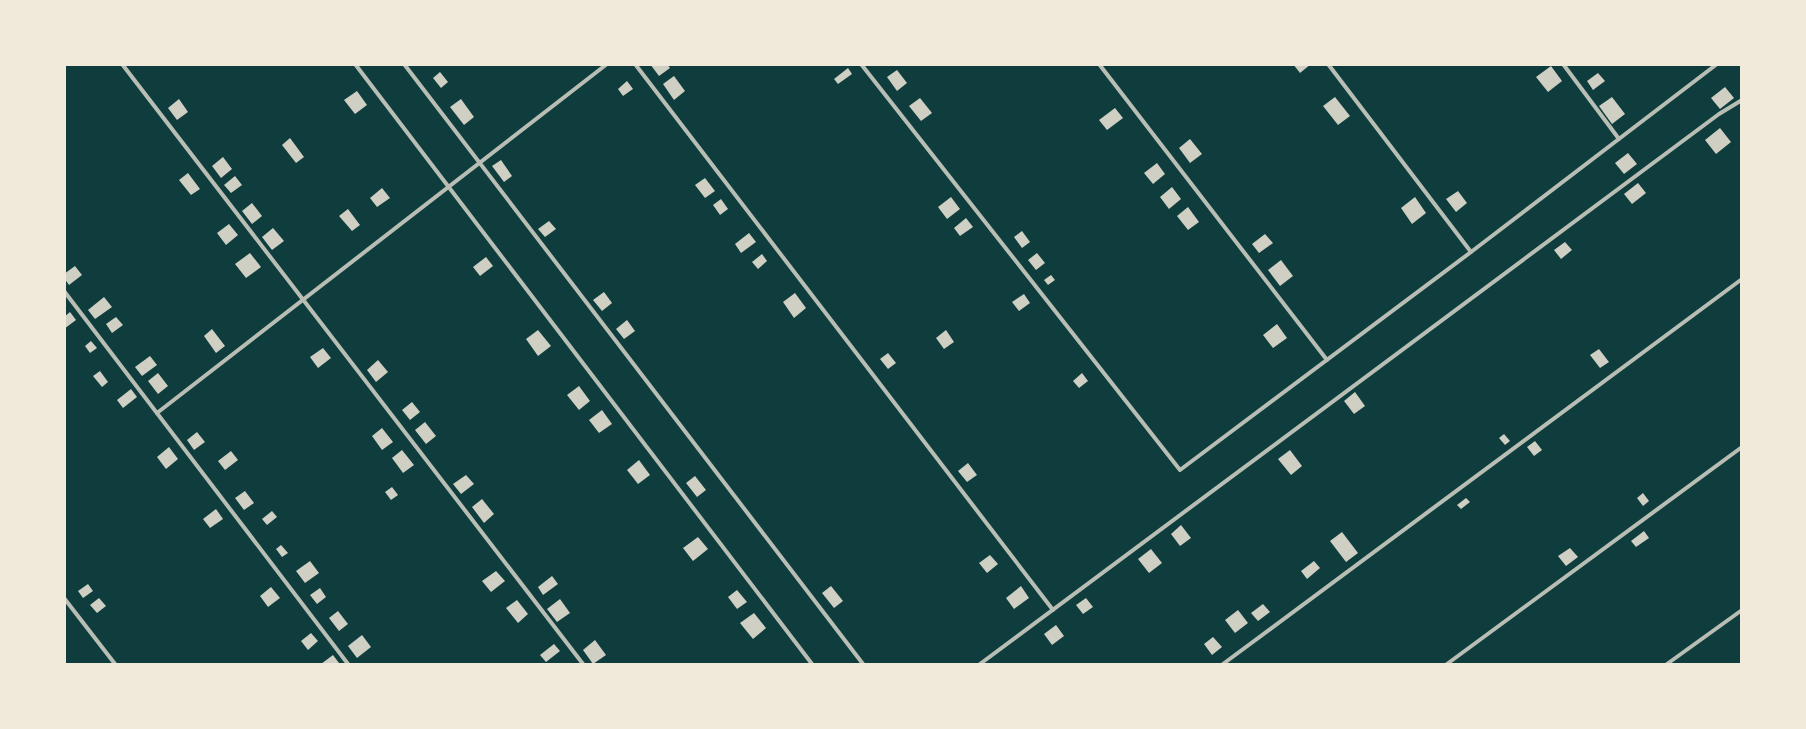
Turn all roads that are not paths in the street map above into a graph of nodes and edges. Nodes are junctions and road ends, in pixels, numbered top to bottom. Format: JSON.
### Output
{"nodes":[{"id":1,"x":122,"y":64,"type":"edge"},
{"id":2,"x":355,"y":64,"type":"edge"},
{"id":3,"x":404,"y":64,"type":"edge"},
{"id":4,"x":607,"y":64,"type":"edge"},
{"id":5,"x":635,"y":64,"type":"edge"},
{"id":6,"x":861,"y":64,"type":"edge"},
{"id":7,"x":1099,"y":64,"type":"edge"},
{"id":8,"x":1328,"y":64,"type":"edge"},
{"id":9,"x":1563,"y":64,"type":"edge"},
{"id":10,"x":1717,"y":64,"type":"edge"},
{"id":11,"x":1742,"y":100,"type":"edge"},
{"id":12,"x":1619,"y":139,"type":"junction"},
{"id":13,"x":479,"y":163,"type":"junction"},
{"id":14,"x":448,"y":187,"type":"junction"},
{"id":15,"x":1471,"y":252,"type":"junction"},
{"id":16,"x":1742,"y":279,"type":"edge"},
{"id":17,"x":64,"y":291,"type":"edge"},
{"id":18,"x":302,"y":300,"type":"junction"},
{"id":19,"x":1327,"y":360,"type":"junction"},
{"id":20,"x":157,"y":413,"type":"junction"},
{"id":21,"x":1742,"y":447,"type":"edge"},
{"id":22,"x":65,"y":599,"type":"edge"},
{"id":23,"x":1742,"y":609,"type":"edge"},
{"id":24,"x":1053,"y":610,"type":"junction"},
{"id":25,"x":115,"y":664,"type":"edge"},
{"id":26,"x":348,"y":664,"type":"edge"},
{"id":27,"x":583,"y":664,"type":"edge"},
{"id":28,"x":812,"y":664,"type":"edge"},
{"id":29,"x":863,"y":664,"type":"edge"},
{"id":30,"x":980,"y":664,"type":"edge"},
{"id":31,"x":1223,"y":664,"type":"edge"},
{"id":32,"x":1447,"y":664,"type":"edge"},
{"id":33,"x":1667,"y":664,"type":"edge"}],
"edges":[{"from":1,"to":18,"type":"lane"},
{"from":2,"to":14,"type":"lane"},
{"from":3,"to":13,"type":"lane"},
{"from":4,"to":13,"type":"lane"},
{"from":5,"to":24,"type":"lane"},
{"from":6,"to":19,"type":"lane"},
{"from":7,"to":19,"type":"lane"},
{"from":8,"to":15,"type":"lane"},
{"from":9,"to":12,"type":"lane"},
{"from":10,"to":12,"type":"lane"},
{"from":11,"to":24,"type":"lane"},
{"from":12,"to":15,"type":"lane"},
{"from":13,"to":14,"type":"lane"},
{"from":13,"to":29,"type":"lane"},
{"from":14,"to":18,"type":"lane"},
{"from":14,"to":28,"type":"lane"},
{"from":15,"to":19,"type":"lane"},
{"from":16,"to":31,"type":"lane"},
{"from":17,"to":20,"type":"lane"},
{"from":18,"to":20,"type":"lane"},
{"from":18,"to":27,"type":"lane"},
{"from":20,"to":26,"type":"lane"},
{"from":21,"to":32,"type":"lane"},
{"from":22,"to":25,"type":"lane"},
{"from":23,"to":33,"type":"lane"},
{"from":24,"to":30,"type":"lane"}]}
